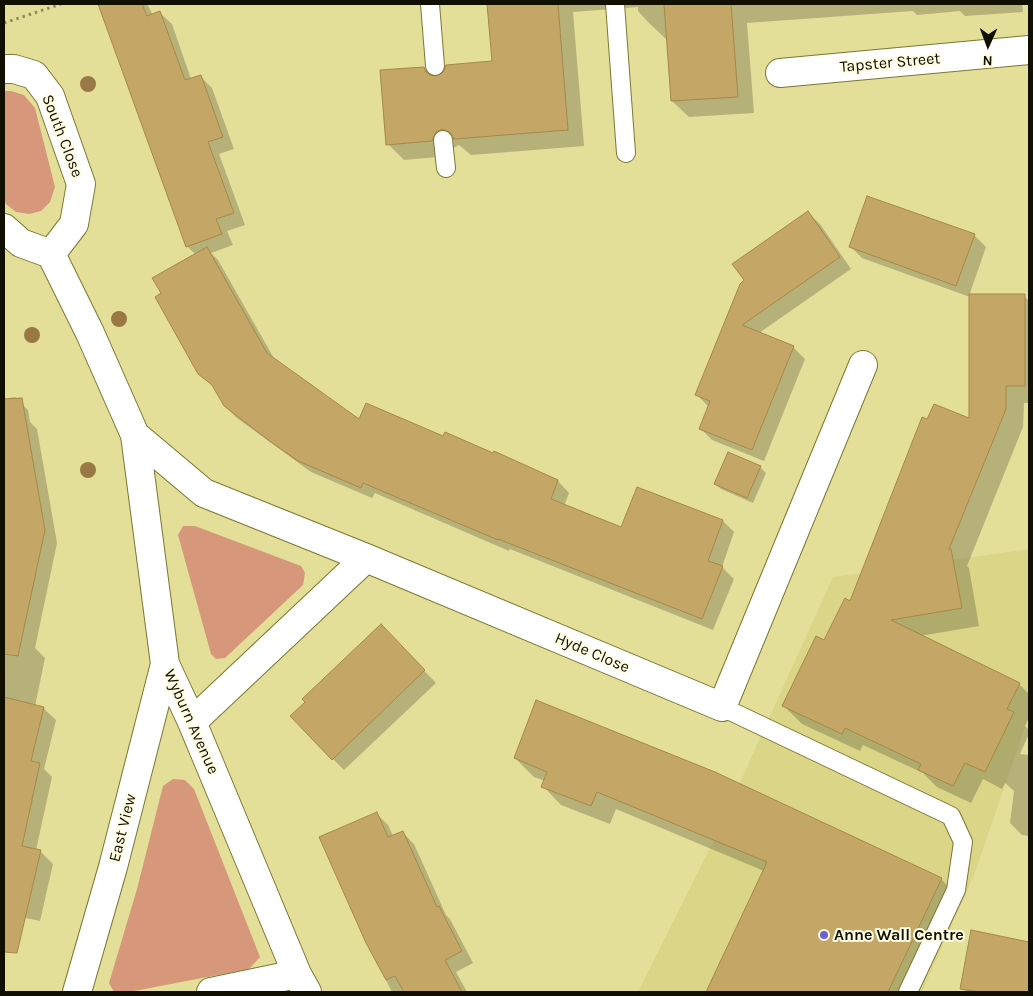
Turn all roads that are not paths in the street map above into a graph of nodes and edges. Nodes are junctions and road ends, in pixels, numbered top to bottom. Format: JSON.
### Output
{"nodes":[{"id":1,"x":430,"y":4,"type":"edge"},
{"id":2,"x":615,"y":4,"type":"edge"},
{"id":3,"x":1029,"y":50,"type":"edge"},
{"id":4,"x":435,"y":66,"type":"dead end"},
{"id":5,"x":4,"y":69,"type":"edge"},
{"id":6,"x":780,"y":73,"type":"dead end"},
{"id":7,"x":443,"y":140,"type":"dead end"},
{"id":8,"x":626,"y":153,"type":"dead end"},
{"id":9,"x":446,"y":168,"type":"dead end"},
{"id":10,"x":4,"y":228,"type":"edge"},
{"id":11,"x":50,"y":254,"type":"junction"},
{"id":12,"x":863,"y":365,"type":"dead end"},
{"id":13,"x":134,"y":435,"type":"junction"},
{"id":14,"x":366,"y":558,"type":"junction"},
{"id":15,"x":165,"y":664,"type":"junction"},
{"id":16,"x":722,"y":707,"type":"junction"},
{"id":17,"x":192,"y":722,"type":"junction"},
{"id":18,"x":302,"y":983,"type":"edge"},
{"id":19,"x":77,"y":992,"type":"edge"},
{"id":20,"x":211,"y":992,"type":"edge"},
{"id":21,"x":908,"y":992,"type":"edge"}],
"edges":[{"from":1,"to":4,"type":"lane"},
{"from":2,"to":8,"type":"lane"},
{"from":3,"to":6,"type":"street","name":"Tapster Street"},
{"from":5,"to":11,"type":"street","name":"South Close"},
{"from":7,"to":9,"type":"lane"},
{"from":10,"to":11,"type":"street"},
{"from":11,"to":13,"type":"street"},
{"from":12,"to":16,"type":"street"},
{"from":13,"to":14,"type":"street","name":"Hyde Close"},
{"from":13,"to":15,"type":"street","name":"Wyburn Avenue"},
{"from":14,"to":16,"type":"street","name":"Hyde Close"},
{"from":14,"to":17,"type":"street"},
{"from":15,"to":17,"type":"street","name":"Wyburn Avenue"},
{"from":15,"to":19,"type":"street","name":"East View"},
{"from":16,"to":21,"type":"lane"},
{"from":17,"to":18,"type":"street","name":"Wyburn Avenue"},
{"from":18,"to":20,"type":"street"}]}
